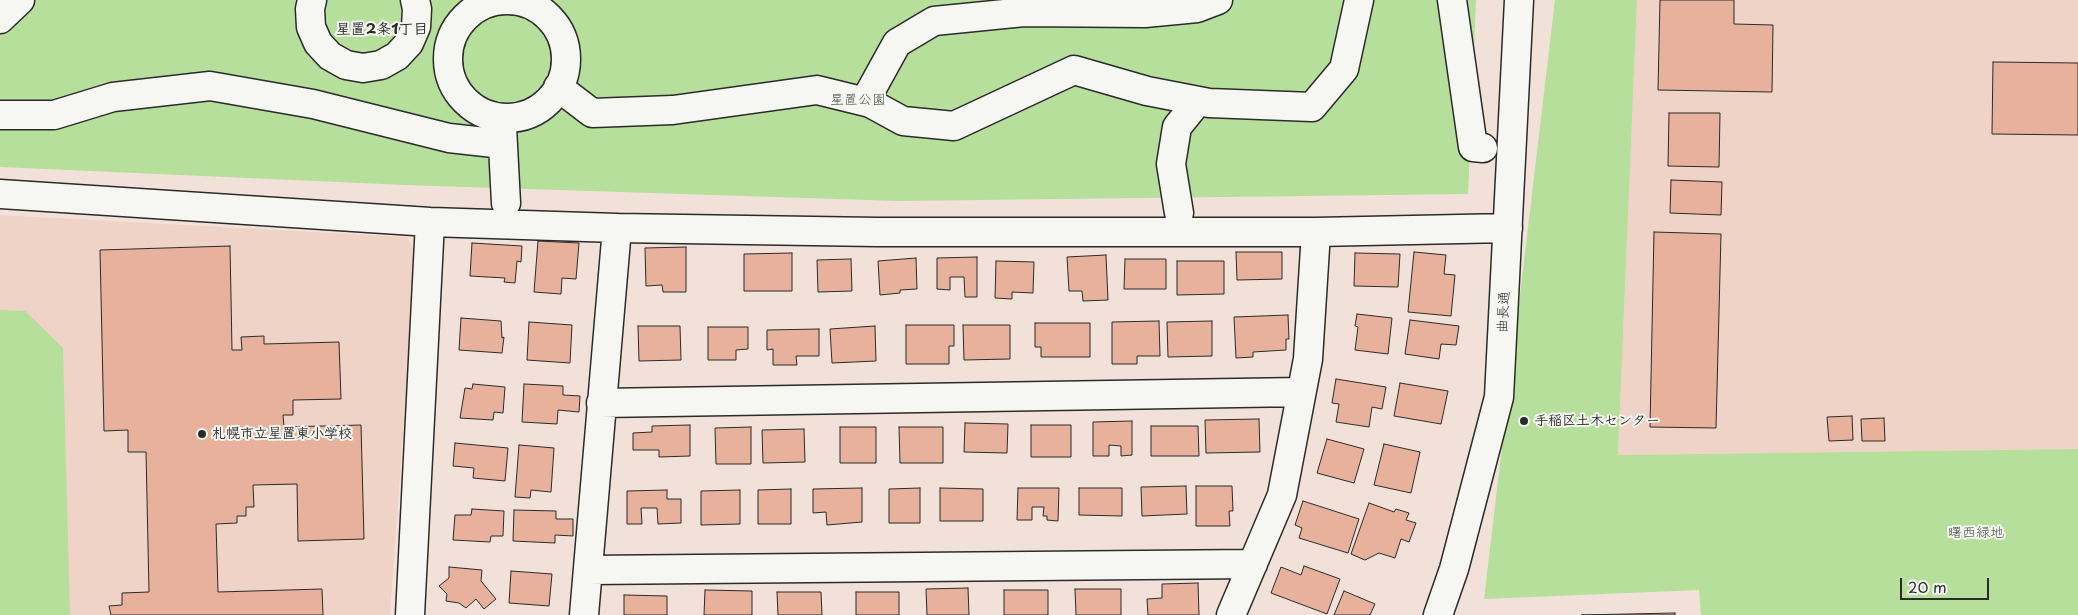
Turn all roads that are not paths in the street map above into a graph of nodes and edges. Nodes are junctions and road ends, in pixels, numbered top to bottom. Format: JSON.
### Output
{"nodes":[{"id":1,"x":20,"y":0,"type":"edge"},
{"id":2,"x":312,"y":0,"type":"edge"},
{"id":3,"x":415,"y":0,"type":"edge"},
{"id":4,"x":516,"y":0,"type":"edge"},
{"id":5,"x":1218,"y":0,"type":"edge"},
{"id":6,"x":1360,"y":0,"type":"edge"},
{"id":7,"x":1452,"y":0,"type":"edge"},
{"id":8,"x":1519,"y":0,"type":"edge"},
{"id":9,"x":0,"y":19,"type":"edge"},
{"id":10,"x":416,"y":27,"type":"junction"},
{"id":11,"x":452,"y":37,"type":"junction"},
{"id":12,"x":558,"y":87,"type":"junction"},
{"id":13,"x":865,"y":101,"type":"junction"},
{"id":14,"x":1198,"y":101,"type":"junction"},
{"id":15,"x":0,"y":115,"type":"edge"},
{"id":16,"x":503,"y":131,"type":"junction"},
{"id":17,"x":1483,"y":148,"type":"dead end"},
{"id":18,"x":0,"y":194,"type":"edge"},
{"id":19,"x":506,"y":202,"type":"dead end"},
{"id":20,"x":1179,"y":213,"type":"dead end"},
{"id":21,"x":430,"y":222,"type":"junction"},
{"id":22,"x":617,"y":228,"type":"junction"},
{"id":23,"x":1508,"y":228,"type":"junction"},
{"id":24,"x":1316,"y":232,"type":"junction"},
{"id":25,"x":1301,"y":392,"type":"junction"},
{"id":26,"x":601,"y":403,"type":"junction"},
{"id":27,"x":1253,"y":564,"type":"junction"},
{"id":28,"x":588,"y":570,"type":"junction"},
{"id":29,"x":410,"y":615,"type":"edge"},
{"id":30,"x":584,"y":615,"type":"edge"},
{"id":31,"x":1231,"y":615,"type":"edge"},
{"id":32,"x":1438,"y":615,"type":"edge"}],
"edges":[{"from":1,"to":9,"type":"street"},
{"from":2,"to":10,"type":"street"},
{"from":3,"to":10,"type":"street"},
{"from":4,"to":11,"type":"street"},
{"from":4,"to":12,"type":"street"},
{"from":5,"to":13,"type":"street"},
{"from":6,"to":14,"type":"street"},
{"from":7,"to":17,"type":"street"},
{"from":8,"to":23,"type":"street","name":"曲長通"},
{"from":10,"to":11,"type":"street"},
{"from":11,"to":16,"type":"street"},
{"from":12,"to":13,"type":"street"},
{"from":12,"to":16,"type":"street"},
{"from":13,"to":14,"type":"street"},
{"from":14,"to":20,"type":"street"},
{"from":15,"to":16,"type":"street"},
{"from":16,"to":19,"type":"street"},
{"from":18,"to":21,"type":"street"},
{"from":21,"to":22,"type":"street"},
{"from":21,"to":29,"type":"street"},
{"from":22,"to":24,"type":"street"},
{"from":22,"to":26,"type":"street"},
{"from":23,"to":24,"type":"street"},
{"from":23,"to":32,"type":"street","name":"曲長通"},
{"from":24,"to":25,"type":"street"},
{"from":25,"to":26,"type":"street"},
{"from":25,"to":27,"type":"street"},
{"from":26,"to":28,"type":"street"},
{"from":27,"to":28,"type":"street"},
{"from":27,"to":31,"type":"street"},
{"from":28,"to":30,"type":"street"}]}
